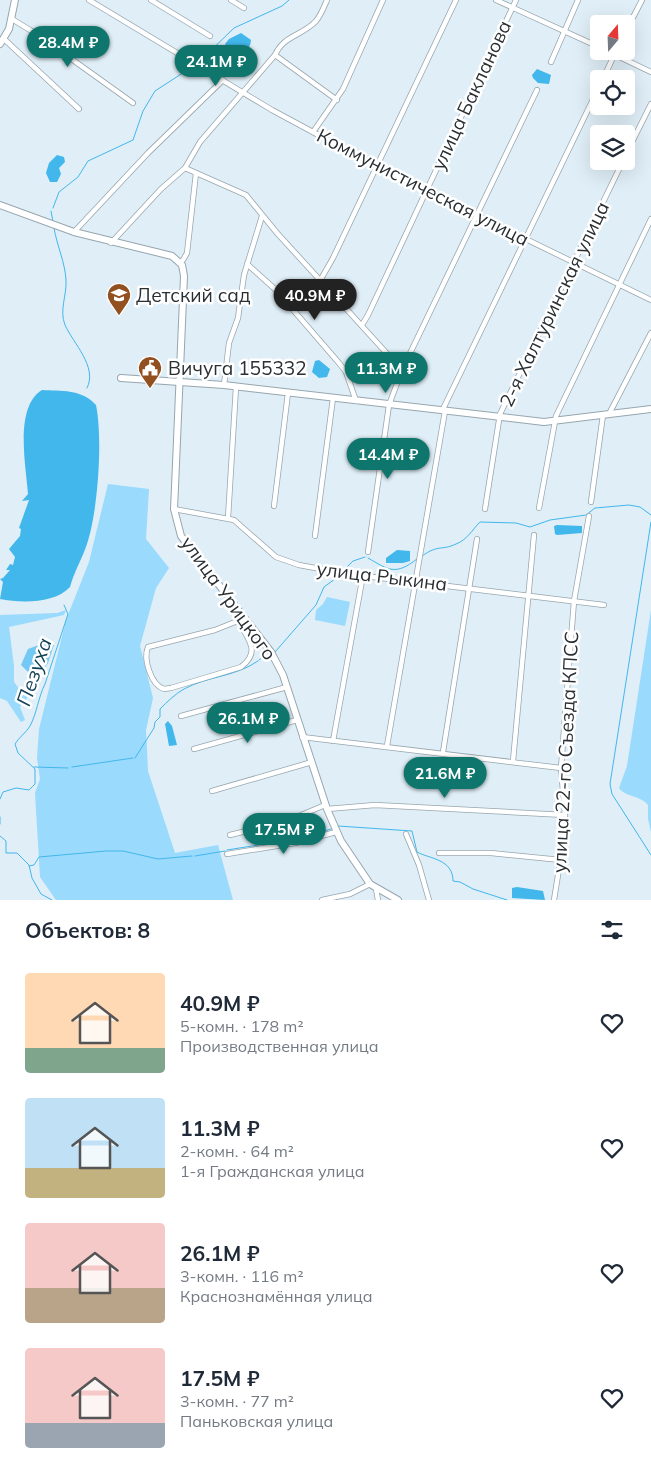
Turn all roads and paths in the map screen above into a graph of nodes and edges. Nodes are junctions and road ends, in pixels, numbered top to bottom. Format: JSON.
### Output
{"nodes":[{"id":1,"x":15,"y":0,"type":"edge"},
{"id":2,"x":88,"y":0,"type":"edge"},
{"id":3,"x":150,"y":0,"type":"edge"},
{"id":4,"x":231,"y":0,"type":"edge"},
{"id":5,"x":327,"y":0,"type":"edge"},
{"id":6,"x":383,"y":0,"type":"edge"},
{"id":7,"x":456,"y":0,"type":"edge"},
{"id":8,"x":496,"y":0,"type":"edge"},
{"id":9,"x":516,"y":0,"type":"edge"},
{"id":10,"x":578,"y":0,"type":"edge"},
{"id":11,"x":642,"y":0,"type":"edge"},
{"id":12,"x":512,"y":7,"type":"junction"},
{"id":13,"x":244,"y":8,"type":"dead end"},
{"id":14,"x":634,"y":15,"type":"edge"},
{"id":15,"x":12,"y":19,"type":"junction"},
{"id":16,"x":564,"y":32,"type":"junction"},
{"id":17,"x":210,"y":36,"type":"dead end"},
{"id":18,"x":2,"y":41,"type":"edge"},
{"id":19,"x":590,"y":43,"type":"edge"},
{"id":20,"x":275,"y":55,"type":"junction"},
{"id":21,"x":628,"y":60,"type":"edge"},
{"id":22,"x":551,"y":62,"type":"dead end"},
{"id":23,"x":651,"y":72,"type":"edge"},
{"id":24,"x":223,"y":80,"type":"junction"},
{"id":25,"x":537,"y":90,"type":"dead end"},
{"id":26,"x":242,"y":92,"type":"junction"},
{"id":27,"x":337,"y":100,"type":"junction"},
{"id":28,"x":133,"y":103,"type":"dead end"},
{"id":29,"x":651,"y":104,"type":"edge"},
{"id":30,"x":590,"y":105,"type":"edge"},
{"id":31,"x":78,"y":109,"type":"dead end"},
{"id":32,"x":313,"y":132,"type":"junction"},
{"id":33,"x":635,"y":136,"type":"edge"},
{"id":34,"x":376,"y":166,"type":"junction"},
{"id":35,"x":185,"y":168,"type":"junction"},
{"id":36,"x":619,"y":170,"type":"edge"},
{"id":37,"x":196,"y":173,"type":"junction"},
{"id":38,"x":426,"y":192,"type":"junction"},
{"id":39,"x":0,"y":205,"type":"edge"},
{"id":40,"x":476,"y":215,"type":"junction"},
{"id":41,"x":262,"y":216,"type":"junction"},
{"id":42,"x":651,"y":219,"type":"edge"},
{"id":43,"x":74,"y":232,"type":"junction"},
{"id":44,"x":525,"y":239,"type":"junction"},
{"id":45,"x":111,"y":243,"type":"junction"},
{"id":46,"x":180,"y":262,"type":"junction"},
{"id":47,"x":574,"y":262,"type":"junction"},
{"id":48,"x":247,"y":264,"type":"junction"},
{"id":49,"x":321,"y":279,"type":"junction"},
{"id":50,"x":619,"y":284,"type":"junction"},
{"id":51,"x":651,"y":300,"type":"edge"},
{"id":52,"x":362,"y":325,"type":"junction"},
{"id":53,"x":651,"y":333,"type":"edge"},
{"id":54,"x":402,"y":370,"type":"junction"},
{"id":55,"x":120,"y":378,"type":"dead end"},
{"id":56,"x":178,"y":380,"type":"junction"},
{"id":57,"x":224,"y":385,"type":"junction"},
{"id":58,"x":236,"y":387,"type":"junction"},
{"id":59,"x":288,"y":393,"type":"junction"},
{"id":60,"x":334,"y":398,"type":"junction"},
{"id":61,"x":356,"y":401,"type":"junction"},
{"id":62,"x":389,"y":405,"type":"junction"},
{"id":63,"x":651,"y":409,"type":"edge"},
{"id":64,"x":444,"y":411,"type":"junction"},
{"id":65,"x":606,"y":415,"type":"junction"},
{"id":66,"x":499,"y":418,"type":"junction"},
{"id":67,"x":555,"y":422,"type":"junction"},
{"id":68,"x":591,"y":502,"type":"dead end"},
{"id":69,"x":274,"y":506,"type":"dead end"},
{"id":70,"x":539,"y":508,"type":"dead end"},
{"id":71,"x":174,"y":509,"type":"junction"},
{"id":72,"x":485,"y":509,"type":"dead end"},
{"id":73,"x":589,"y":516,"type":"dead end"},
{"id":74,"x":228,"y":518,"type":"junction"},
{"id":75,"x":534,"y":534,"type":"dead end"},
{"id":76,"x":315,"y":536,"type":"dead end"},
{"id":77,"x":477,"y":539,"type":"dead end"},
{"id":78,"x":368,"y":552,"type":"dead end"},
{"id":79,"x":363,"y":575,"type":"junction"},
{"id":80,"x":416,"y":581,"type":"junction"},
{"id":81,"x":468,"y":587,"type":"junction"},
{"id":82,"x":527,"y":596,"type":"junction"},
{"id":83,"x":574,"y":601,"type":"junction"},
{"id":84,"x":604,"y":605,"type":"dead end"},
{"id":85,"x":242,"y":619,"type":"junction"},
{"id":86,"x":287,"y":687,"type":"junction"},
{"id":87,"x":181,"y":716,"type":"dead end"},
{"id":88,"x":297,"y":720,"type":"junction"},
{"id":89,"x":302,"y":737,"type":"junction"},
{"id":90,"x":333,"y":741,"type":"junction"},
{"id":91,"x":387,"y":746,"type":"junction"},
{"id":92,"x":194,"y":749,"type":"dead end"},
{"id":93,"x":443,"y":752,"type":"junction"},
{"id":94,"x":512,"y":761,"type":"junction"},
{"id":95,"x":312,"y":762,"type":"junction"},
{"id":96,"x":561,"y":768,"type":"junction"},
{"id":97,"x":212,"y":790,"type":"dead end"},
{"id":98,"x":326,"y":807,"type":"junction"},
{"id":99,"x":565,"y":815,"type":"junction"},
{"id":100,"x":336,"y":832,"type":"junction"},
{"id":101,"x":406,"y":834,"type":"dead end"},
{"id":102,"x":230,"y":835,"type":"dead end"},
{"id":103,"x":438,"y":852,"type":"dead end"},
{"id":104,"x":227,"y":854,"type":"dead end"},
{"id":105,"x":561,"y":860,"type":"junction"},
{"id":106,"x":370,"y":884,"type":"junction"},
{"id":107,"x":376,"y":889,"type":"junction"},
{"id":108,"x":322,"y":900,"type":"edge"},
{"id":109,"x":378,"y":900,"type":"edge"},
{"id":110,"x":398,"y":900,"type":"edge"},
{"id":111,"x":429,"y":900,"type":"edge"},
{"id":112,"x":554,"y":900,"type":"edge"}],
"edges":[{"from":1,"to":15,"type":"main road"},
{"from":2,"to":24,"type":"street","name":"Коммунистическая улица"},
{"from":3,"to":17,"type":"street"},
{"from":4,"to":13,"type":"street"},
{"from":5,"to":20,"type":"street"},
{"from":6,"to":27,"type":"street"},
{"from":7,"to":34,"type":"street"},
{"from":8,"to":12,"type":"street"},
{"from":9,"to":12,"type":"street","name":"улица Бакланова"},
{"from":10,"to":16,"type":"street"},
{"from":11,"to":14,"type":"street"},
{"from":12,"to":16,"type":"street"},
{"from":12,"to":38,"type":"street","name":"улица Бакланова"},
{"from":15,"to":18,"type":"main road"},
{"from":15,"to":28,"type":"street"},
{"from":16,"to":19,"type":"street"},
{"from":16,"to":22,"type":"street"},
{"from":18,"to":31,"type":"street"},
{"from":20,"to":26,"type":"street"},
{"from":20,"to":27,"type":"street"},
{"from":21,"to":23,"type":"street"},
{"from":24,"to":26,"type":"street","name":"Коммунистическая улица"},
{"from":24,"to":43,"type":"street"},
{"from":25,"to":40,"type":"street"},
{"from":26,"to":32,"type":"street","name":"Коммунистическая улица"},
{"from":26,"to":35,"type":"street"},
{"from":27,"to":32,"type":"street"},
{"from":29,"to":33,"type":"street"},
{"from":30,"to":44,"type":"street"},
{"from":32,"to":34,"type":"street","name":"Коммунистическая улица"},
{"from":34,"to":38,"type":"street","name":"Коммунистическая улица"},
{"from":34,"to":49,"type":"street"},
{"from":35,"to":37,"type":"street"},
{"from":35,"to":45,"type":"street"},
{"from":36,"to":47,"type":"street","name":"2-я Халтуринская улица"},
{"from":37,"to":41,"type":"street"},
{"from":37,"to":46,"type":"street"},
{"from":38,"to":40,"type":"street","name":"Коммунистическая улица"},
{"from":38,"to":52,"type":"street","name":"улица Бакланова"},
{"from":39,"to":43,"type":"main road"},
{"from":40,"to":44,"type":"street","name":"Коммунистическая улица"},
{"from":40,"to":54,"type":"street"},
{"from":41,"to":48,"type":"street"},
{"from":41,"to":49,"type":"street"},
{"from":42,"to":50,"type":"street"},
{"from":43,"to":45,"type":"main road"},
{"from":44,"to":47,"type":"street","name":"Коммунистическая улица"},
{"from":44,"to":64,"type":"street"},
{"from":45,"to":46,"type":"main road"},
{"from":46,"to":56,"type":"main road","name":"улица Урицкого"},
{"from":47,"to":50,"type":"street","name":"Коммунистическая улица"},
{"from":47,"to":66,"type":"street","name":"2-я Халтуринская улица"},
{"from":48,"to":57,"type":"street"},
{"from":48,"to":61,"type":"street"},
{"from":49,"to":52,"type":"street"},
{"from":50,"to":51,"type":"street","name":"Коммунистическая улица"},
{"from":50,"to":67,"type":"street"},
{"from":52,"to":54,"type":"street"},
{"from":53,"to":65,"type":"street"},
{"from":54,"to":62,"type":"street"},
{"from":55,"to":56,"type":"main road"},
{"from":56,"to":57,"type":"main road"},
{"from":56,"to":71,"type":"main road","name":"улица Урицкого"},
{"from":57,"to":58,"type":"main road"},
{"from":58,"to":59,"type":"main road"},
{"from":58,"to":74,"type":"street"},
{"from":59,"to":60,"type":"main road"},
{"from":59,"to":69,"type":"street"},
{"from":60,"to":61,"type":"main road"},
{"from":60,"to":76,"type":"street"},
{"from":61,"to":62,"type":"main road"},
{"from":62,"to":64,"type":"main road"},
{"from":62,"to":78,"type":"street"},
{"from":63,"to":65,"type":"main road"},
{"from":64,"to":66,"type":"main road"},
{"from":64,"to":80,"type":"street"},
{"from":65,"to":67,"type":"main road"},
{"from":65,"to":68,"type":"street"},
{"from":66,"to":67,"type":"main road"},
{"from":66,"to":72,"type":"street","name":"2-я Халтуринская улица"},
{"from":67,"to":70,"type":"street"},
{"from":71,"to":74,"type":"street","name":"улица Рыкина"},
{"from":71,"to":85,"type":"main road","name":"улица Урицкого"},
{"from":73,"to":83,"type":"street","name":"улица 22-го Съезда КПСС"},
{"from":74,"to":79,"type":"street","name":"улица Рыкина"},
{"from":75,"to":82,"type":"street"},
{"from":77,"to":81,"type":"street"},
{"from":79,"to":80,"type":"street","name":"улица Рыкина"},
{"from":79,"to":90,"type":"street"},
{"from":80,"to":81,"type":"street","name":"улица Рыкина"},
{"from":80,"to":91,"type":"street"},
{"from":81,"to":82,"type":"street","name":"улица Рыкина"},
{"from":81,"to":93,"type":"street"},
{"from":82,"to":83,"type":"street","name":"улица Рыкина"},
{"from":82,"to":94,"type":"street"},
{"from":83,"to":84,"type":"street","name":"улица Рыкина"},
{"from":83,"to":96,"type":"street","name":"улица 22-го Съезда КПСС"},
{"from":85,"to":85,"type":"street"},
{"from":85,"to":86,"type":"main road","name":"улица Урицкого"},
{"from":86,"to":87,"type":"street"},
{"from":86,"to":88,"type":"main road","name":"улица Урицкого"},
{"from":88,"to":89,"type":"main road","name":"улица Урицкого"},
{"from":88,"to":92,"type":"street"},
{"from":89,"to":90,"type":"street"},
{"from":89,"to":95,"type":"main road","name":"улица Урицкого"},
{"from":90,"to":91,"type":"street"},
{"from":91,"to":93,"type":"street"},
{"from":93,"to":94,"type":"street"},
{"from":94,"to":96,"type":"street"},
{"from":95,"to":97,"type":"street"},
{"from":95,"to":98,"type":"main road","name":"улица Урицкого"},
{"from":96,"to":99,"type":"street","name":"улица 22-го Съезда КПСС"},
{"from":98,"to":99,"type":"street"},
{"from":98,"to":100,"type":"main road","name":"улица Урицкого"},
{"from":98,"to":102,"type":"street"},
{"from":99,"to":105,"type":"street","name":"улица 22-го Съезда КПСС"},
{"from":100,"to":104,"type":"street"},
{"from":100,"to":106,"type":"main road","name":"улица Урицкого"},
{"from":101,"to":111,"type":"street"},
{"from":103,"to":105,"type":"street"},
{"from":105,"to":112,"type":"street","name":"улица 22-го Съезда КПСС"},
{"from":106,"to":107,"type":"main road","name":"улица Урицкого"},
{"from":106,"to":108,"type":"street"},
{"from":107,"to":109,"type":"street"},
{"from":107,"to":110,"type":"main road","name":"улица Урицкого"}]}
